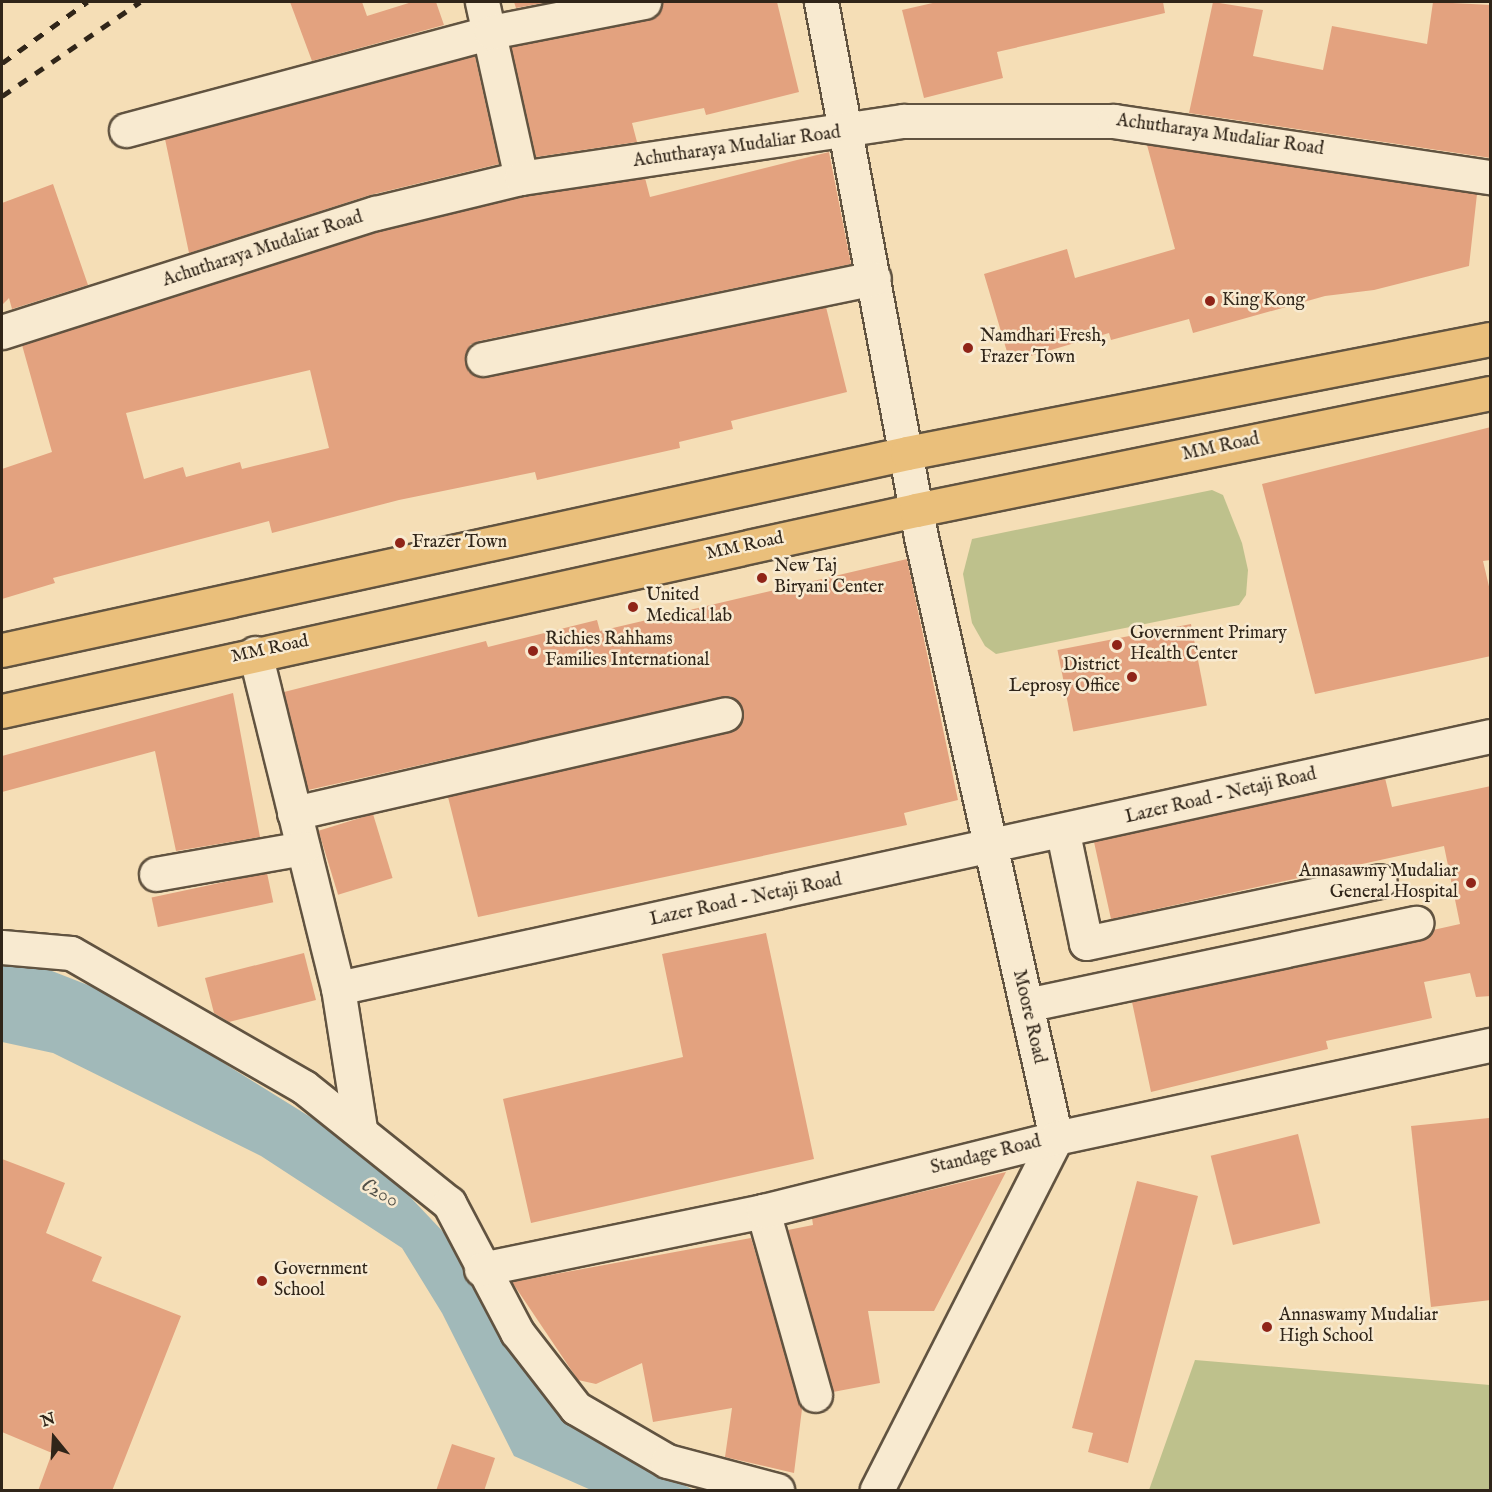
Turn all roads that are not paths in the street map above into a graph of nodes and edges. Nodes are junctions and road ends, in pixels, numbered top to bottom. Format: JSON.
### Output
{"nodes":[{"id":1,"x":482,"y":2,"type":"edge"},
{"id":2,"x":644,"y":2,"type":"edge"},
{"id":3,"x":821,"y":2,"type":"edge"},
{"id":4,"x":491,"y":32,"type":"junction"},
{"id":5,"x":126,"y":130,"type":"dead end"},
{"id":6,"x":847,"y":133,"type":"junction"},
{"id":7,"x":1491,"y":177,"type":"edge"},
{"id":8,"x":521,"y":178,"type":"junction"},
{"id":9,"x":874,"y":278,"type":"junction"},
{"id":10,"x":2,"y":332,"type":"edge"},
{"id":11,"x":1491,"y":339,"type":"edge"},
{"id":12,"x":483,"y":359,"type":"dead end"},
{"id":13,"x":1491,"y":393,"type":"edge"},
{"id":14,"x":907,"y":453,"type":"junction"},
{"id":15,"x":916,"y":510,"type":"junction"},
{"id":16,"x":2,"y":650,"type":"edge"},
{"id":17,"x":255,"y":653,"type":"junction"},
{"id":18,"x":2,"y":711,"type":"edge"},
{"id":19,"x":725,"y":714,"type":"dead end"},
{"id":20,"x":1491,"y":736,"type":"edge"},
{"id":21,"x":294,"y":813,"type":"junction"},
{"id":22,"x":1063,"y":833,"type":"junction"},
{"id":23,"x":303,"y":848,"type":"junction"},
{"id":24,"x":988,"y":850,"type":"junction"},
{"id":25,"x":156,"y":874,"type":"dead end"},
{"id":26,"x":1380,"y":881,"type":"dead end"},
{"id":27,"x":1416,"y":923,"type":"dead end"},
{"id":28,"x":2,"y":947,"type":"edge"},
{"id":29,"x":338,"y":988,"type":"junction"},
{"id":30,"x":1026,"y":1005,"type":"junction"},
{"id":31,"x":1491,"y":1045,"type":"edge"},
{"id":32,"x":360,"y":1129,"type":"junction"},
{"id":33,"x":1056,"y":1138,"type":"junction"},
{"id":34,"x":763,"y":1211,"type":"junction"},
{"id":35,"x":481,"y":1269,"type":"junction"},
{"id":36,"x":814,"y":1395,"type":"dead end"},
{"id":37,"x":777,"y":1491,"type":"edge"},
{"id":38,"x":877,"y":1491,"type":"edge"}],
"edges":[{"from":1,"to":4,"type":"street"},
{"from":2,"to":4,"type":"street"},
{"from":3,"to":6,"type":"street","name":"Moore Road"},
{"from":4,"to":5,"type":"street"},
{"from":4,"to":8,"type":"street"},
{"from":6,"to":7,"type":"street","name":"Achutharaya Mudaliar Road"},
{"from":6,"to":8,"type":"street","name":"Achutharaya Mudaliar Road"},
{"from":6,"to":9,"type":"street","name":"Moore Road"},
{"from":8,"to":10,"type":"street","name":"Achutharaya Mudaliar Road"},
{"from":9,"to":12,"type":"street"},
{"from":9,"to":14,"type":"street","name":"Moore Road"},
{"from":11,"to":14,"type":"main road"},
{"from":13,"to":15,"type":"main road","name":"MM Road"},
{"from":14,"to":15,"type":"street","name":"Moore Road"},
{"from":14,"to":16,"type":"main road"},
{"from":15,"to":17,"type":"main road","name":"MM Road"},
{"from":15,"to":24,"type":"street","name":"Moore Road"},
{"from":17,"to":18,"type":"main road","name":"MM Road"},
{"from":17,"to":21,"type":"street"},
{"from":19,"to":21,"type":"street"},
{"from":20,"to":22,"type":"street","name":"Lazer Road - Netaji Road"},
{"from":21,"to":23,"type":"street"},
{"from":22,"to":24,"type":"street","name":"Lazer Road - Netaji Road"},
{"from":22,"to":26,"type":"street"},
{"from":23,"to":25,"type":"street"},
{"from":23,"to":29,"type":"street"},
{"from":24,"to":29,"type":"street","name":"Lazer Road - Netaji Road"},
{"from":24,"to":30,"type":"street","name":"Moore Road"},
{"from":27,"to":30,"type":"street"},
{"from":28,"to":32,"type":"street"},
{"from":29,"to":32,"type":"street"},
{"from":30,"to":33,"type":"street","name":"Moore Road"},
{"from":31,"to":33,"type":"street","name":"Standage Road"},
{"from":32,"to":35,"type":"street"},
{"from":33,"to":34,"type":"street","name":"Standage Road"},
{"from":33,"to":38,"type":"street"},
{"from":34,"to":35,"type":"street","name":"Standage Road"},
{"from":34,"to":36,"type":"street"},
{"from":35,"to":37,"type":"street"}]}
